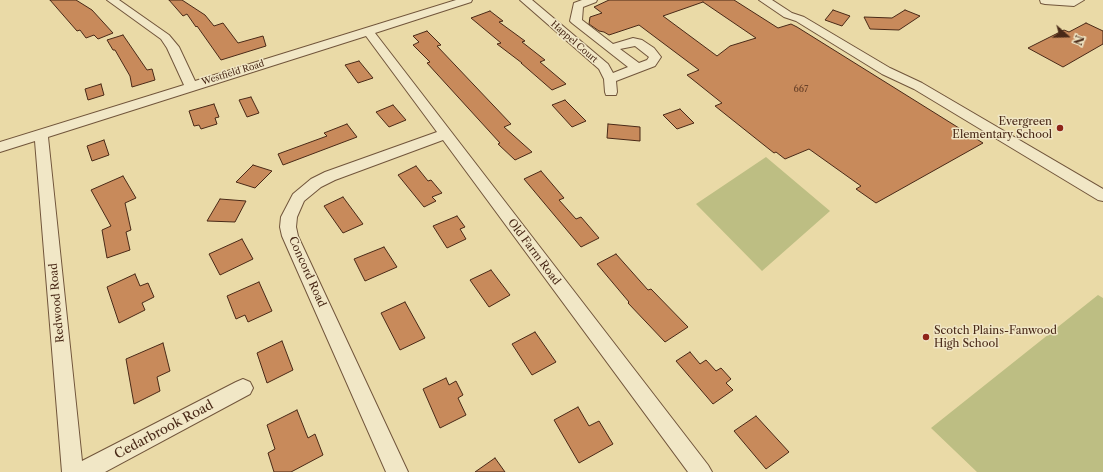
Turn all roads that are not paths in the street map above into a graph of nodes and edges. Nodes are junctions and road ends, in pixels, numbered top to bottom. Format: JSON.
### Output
{"nodes":[{"id":1,"x":112,"y":0,"type":"edge"},
{"id":2,"x":467,"y":0,"type":"edge"},
{"id":3,"x":525,"y":0,"type":"edge"},
{"id":4,"x":592,"y":0,"type":"edge"},
{"id":5,"x":764,"y":0,"type":"edge"},
{"id":6,"x":1079,"y":0,"type":"edge"},
{"id":7,"x":1045,"y":1,"type":"edge"},
{"id":8,"x":574,"y":3,"type":"edge"},
{"id":9,"x":368,"y":31,"type":"junction"},
{"id":10,"x":611,"y":48,"type":"junction"},
{"id":11,"x":637,"y":68,"type":"junction"},
{"id":12,"x":610,"y":79,"type":"junction"},
{"id":13,"x":191,"y":86,"type":"junction"},
{"id":14,"x":611,"y":92,"type":"dead end"},
{"id":15,"x":41,"y":134,"type":"junction"},
{"id":16,"x":445,"y":134,"type":"junction"},
{"id":17,"x":0,"y":147,"type":"edge"},
{"id":18,"x":1103,"y":196,"type":"edge"},
{"id":19,"x":243,"y":388,"type":"dead end"},
{"id":20,"x":73,"y":472,"type":"edge"},
{"id":21,"x":84,"y":472,"type":"edge"},
{"id":22,"x":397,"y":472,"type":"edge"},
{"id":23,"x":701,"y":472,"type":"edge"}],
"edges":[{"from":1,"to":13,"type":"street"},
{"from":2,"to":9,"type":"street","name":"Westfield Road"},
{"from":3,"to":12,"type":"street","name":"Happel Court"},
{"from":4,"to":8,"type":"street"},
{"from":5,"to":18,"type":"street"},
{"from":6,"to":7,"type":"street"},
{"from":8,"to":10,"type":"street"},
{"from":9,"to":13,"type":"street","name":"Westfield Road"},
{"from":9,"to":16,"type":"street","name":"Old Farm Road"},
{"from":10,"to":11,"type":"street"},
{"from":10,"to":11,"type":"street"},
{"from":11,"to":12,"type":"street"},
{"from":12,"to":14,"type":"street","name":"Happel Court"},
{"from":13,"to":15,"type":"street","name":"Westfield Road"},
{"from":15,"to":17,"type":"street","name":"Westfield Road"},
{"from":15,"to":20,"type":"street","name":"Redwood Road"},
{"from":16,"to":22,"type":"street","name":"Concord Road"},
{"from":16,"to":23,"type":"street","name":"Old Farm Road"},
{"from":19,"to":21,"type":"street","name":"Cedarbrook Road"}]}
